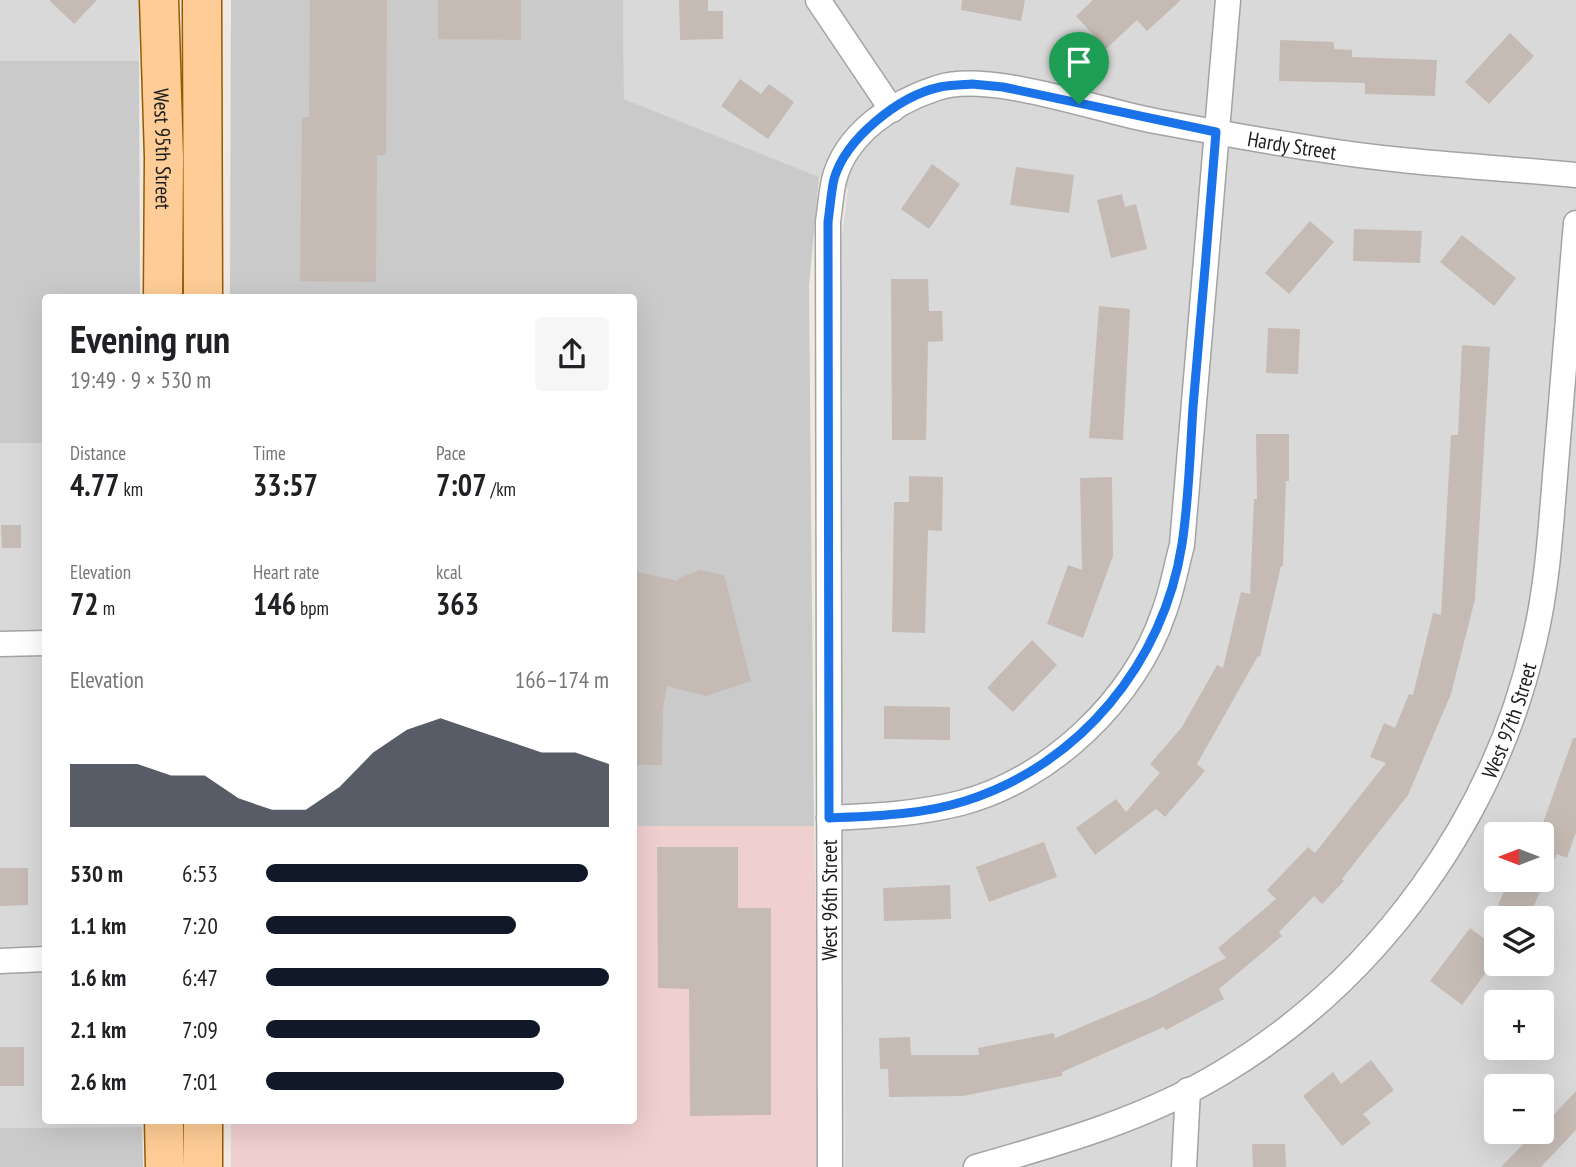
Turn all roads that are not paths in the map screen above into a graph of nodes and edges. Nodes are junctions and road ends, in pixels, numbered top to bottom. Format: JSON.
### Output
{"nodes":[{"id":1,"x":159,"y":0,"type":"edge"},
{"id":2,"x":202,"y":0,"type":"edge"},
{"id":3,"x":818,"y":0,"type":"edge"},
{"id":4,"x":1228,"y":0,"type":"edge"},
{"id":5,"x":892,"y":110,"type":"junction"},
{"id":6,"x":1216,"y":132,"type":"junction"},
{"id":7,"x":1576,"y":175,"type":"edge"},
{"id":8,"x":1576,"y":223,"type":"edge"},
{"id":9,"x":163,"y":294,"type":"edge"},
{"id":10,"x":203,"y":294,"type":"edge"},
{"id":11,"x":42,"y":643,"type":"edge"},
{"id":12,"x":0,"y":644,"type":"edge"},
{"id":13,"x":829,"y":818,"type":"junction"},
{"id":14,"x":42,"y":959,"type":"edge"},
{"id":15,"x":0,"y":961,"type":"edge"},
{"id":16,"x":1188,"y":1090,"type":"junction"},
{"id":17,"x":164,"y":1124,"type":"edge"},
{"id":18,"x":203,"y":1124,"type":"edge"},
{"id":19,"x":165,"y":1167,"type":"edge"},
{"id":20,"x":203,"y":1167,"type":"edge"},
{"id":21,"x":830,"y":1167,"type":"edge"},
{"id":22,"x":976,"y":1167,"type":"edge"},
{"id":23,"x":1184,"y":1167,"type":"edge"}],
"edges":[{"from":1,"to":9,"type":"main road","name":"West 95th Street"},
{"from":2,"to":10,"type":"main road","name":"West 95th Street"},
{"from":3,"to":5,"type":"street"},
{"from":4,"to":6,"type":"street"},
{"from":5,"to":6,"type":"street","name":"Hardy Street"},
{"from":5,"to":13,"type":"street","name":"West 96th Street"},
{"from":6,"to":7,"type":"street","name":"Hardy Street"},
{"from":6,"to":13,"type":"street"},
{"from":8,"to":16,"type":"street","name":"West 97th Street"},
{"from":11,"to":12,"type":"street"},
{"from":13,"to":21,"type":"street","name":"West 96th Street"},
{"from":14,"to":15,"type":"street"},
{"from":16,"to":22,"type":"street","name":"West 97th Street"},
{"from":16,"to":23,"type":"street"},
{"from":17,"to":19,"type":"main road"},
{"from":18,"to":20,"type":"main road"}]}
